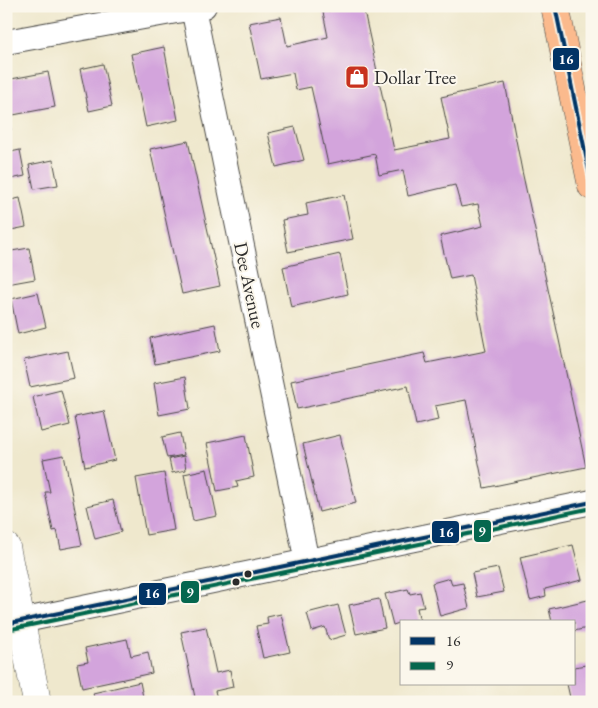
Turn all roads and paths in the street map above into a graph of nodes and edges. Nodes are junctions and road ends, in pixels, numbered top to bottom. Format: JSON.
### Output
{"nodes":[{"id":1,"x":555,"y":6,"type":"edge"},
{"id":2,"x":198,"y":7,"type":"edge"},
{"id":3,"x":6,"y":42,"type":"edge"},
{"id":4,"x":592,"y":186,"type":"edge"},
{"id":5,"x":592,"y":502,"type":"edge"},
{"id":6,"x":6,"y":547,"type":"edge"},
{"id":7,"x":308,"y":562,"type":"junction"},
{"id":8,"x":13,"y":623,"type":"edge"},
{"id":9,"x":37,"y":702,"type":"edge"}],
"edges":[{"from":1,"to":4,"type":"main road"},
{"from":2,"to":3,"type":"street"},
{"from":2,"to":7,"type":"street","name":"Dee Avenue"},
{"from":5,"to":7,"type":"street"},
{"from":6,"to":8,"type":"street"},
{"from":7,"to":8,"type":"street"},
{"from":8,"to":9,"type":"street"}]}
